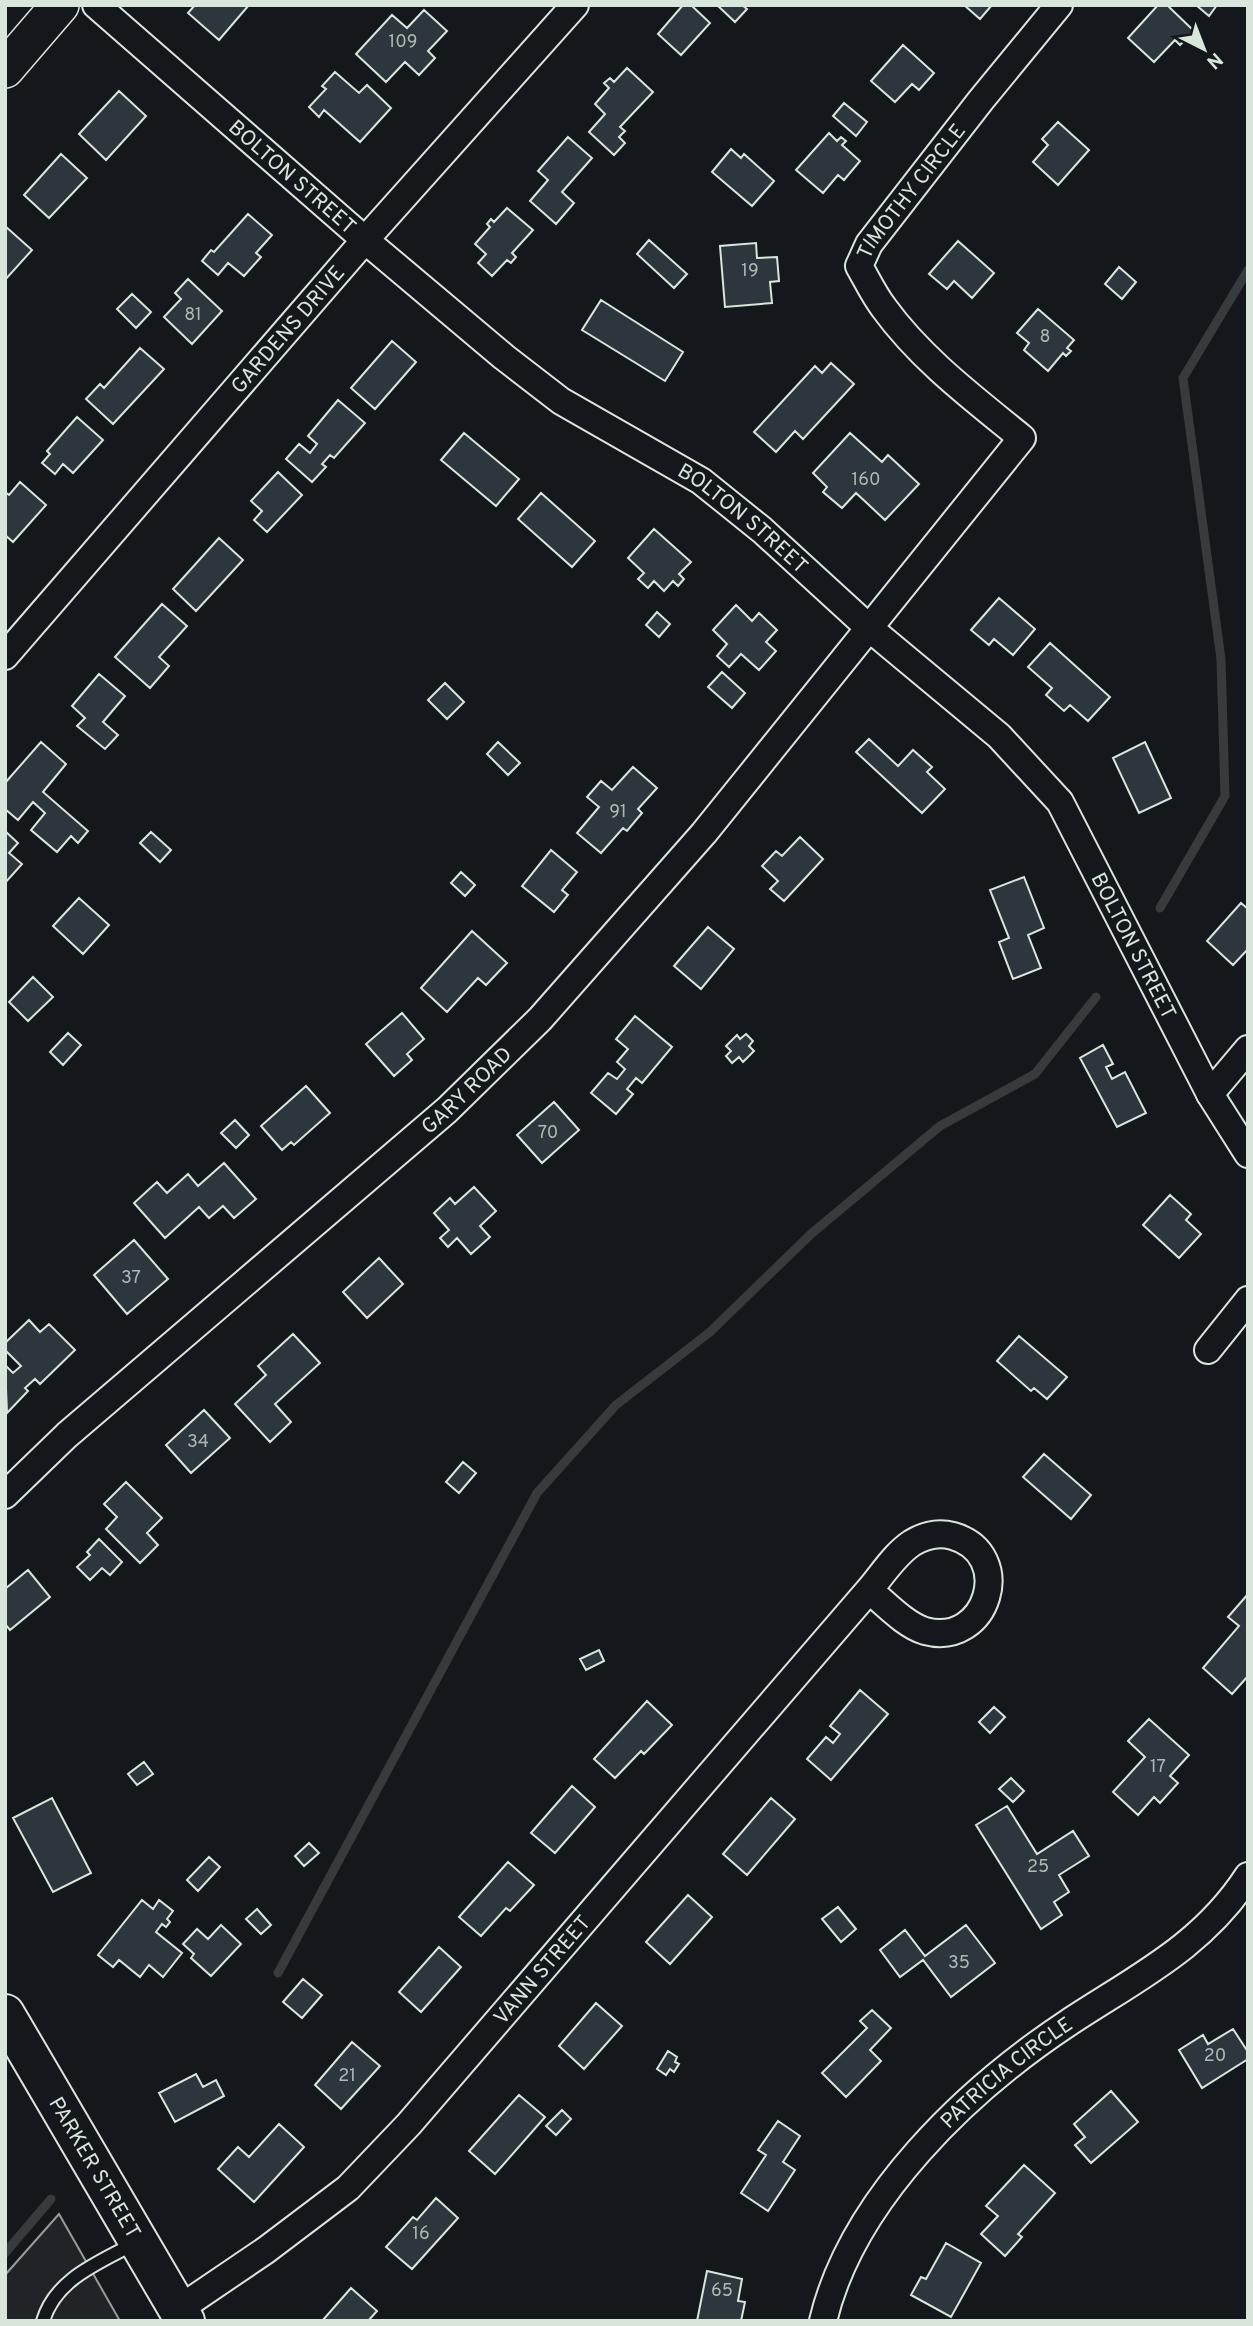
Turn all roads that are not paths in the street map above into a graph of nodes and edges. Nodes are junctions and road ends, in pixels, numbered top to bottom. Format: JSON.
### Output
{"nodes":[{"id":1,"x":60,"y":5,"type":"edge"},
{"id":2,"x":96,"y":5,"type":"edge"},
{"id":3,"x":575,"y":5,"type":"edge"},
{"id":4,"x":1059,"y":5,"type":"edge"},
{"id":5,"x":5,"y":69,"type":"edge"},
{"id":6,"x":365,"y":240,"type":"junction"},
{"id":7,"x":868,"y":627,"type":"junction"},
{"id":8,"x":5,"y":656,"type":"edge"},
{"id":9,"x":1248,"y":1049,"type":"edge"},
{"id":10,"x":1210,"y":1094,"type":"junction"},
{"id":11,"x":1248,"y":1154,"type":"edge"},
{"id":12,"x":1248,"y":1300,"type":"edge"},
{"id":13,"x":1208,"y":1350,"type":"dead end"},
{"id":14,"x":5,"y":1495,"type":"edge"},
{"id":15,"x":869,"y":1590,"type":"junction"},
{"id":16,"x":1248,"y":1876,"type":"edge"},
{"id":17,"x":5,"y":2014,"type":"edge"},
{"id":18,"x":138,"y":2241,"type":"junction"},
{"id":19,"x":182,"y":2315,"type":"edge"},
{"id":20,"x":43,"y":2321,"type":"edge"},
{"id":21,"x":823,"y":2321,"type":"edge"}],
"edges":[{"from":1,"to":5,"type":"street"},
{"from":2,"to":6,"type":"street","name":"BOLTON STREET"},
{"from":3,"to":6,"type":"street","name":"GARDENS DRIVE"},
{"from":4,"to":7,"type":"street","name":"TIMOTHY CIRCLE"},
{"from":6,"to":7,"type":"street","name":"BOLTON STREET"},
{"from":6,"to":8,"type":"street","name":"GARDENS DRIVE"},
{"from":7,"to":10,"type":"street","name":"BOLTON STREET"},
{"from":7,"to":14,"type":"street","name":"GARY ROAD"},
{"from":9,"to":10,"type":"street"},
{"from":10,"to":11,"type":"street","name":"BOLTON STREET"},
{"from":12,"to":13,"type":"street"},
{"from":15,"to":15,"type":"street","name":"VANN STREET"},
{"from":15,"to":19,"type":"street","name":"VANN STREET"},
{"from":16,"to":21,"type":"street","name":"PATRICIA CIRCLE"},
{"from":17,"to":18,"type":"main road","name":"PARKER STREET"},
{"from":18,"to":19,"type":"main road","name":"PARKER STREET"},
{"from":18,"to":20,"type":"lane"}]}
